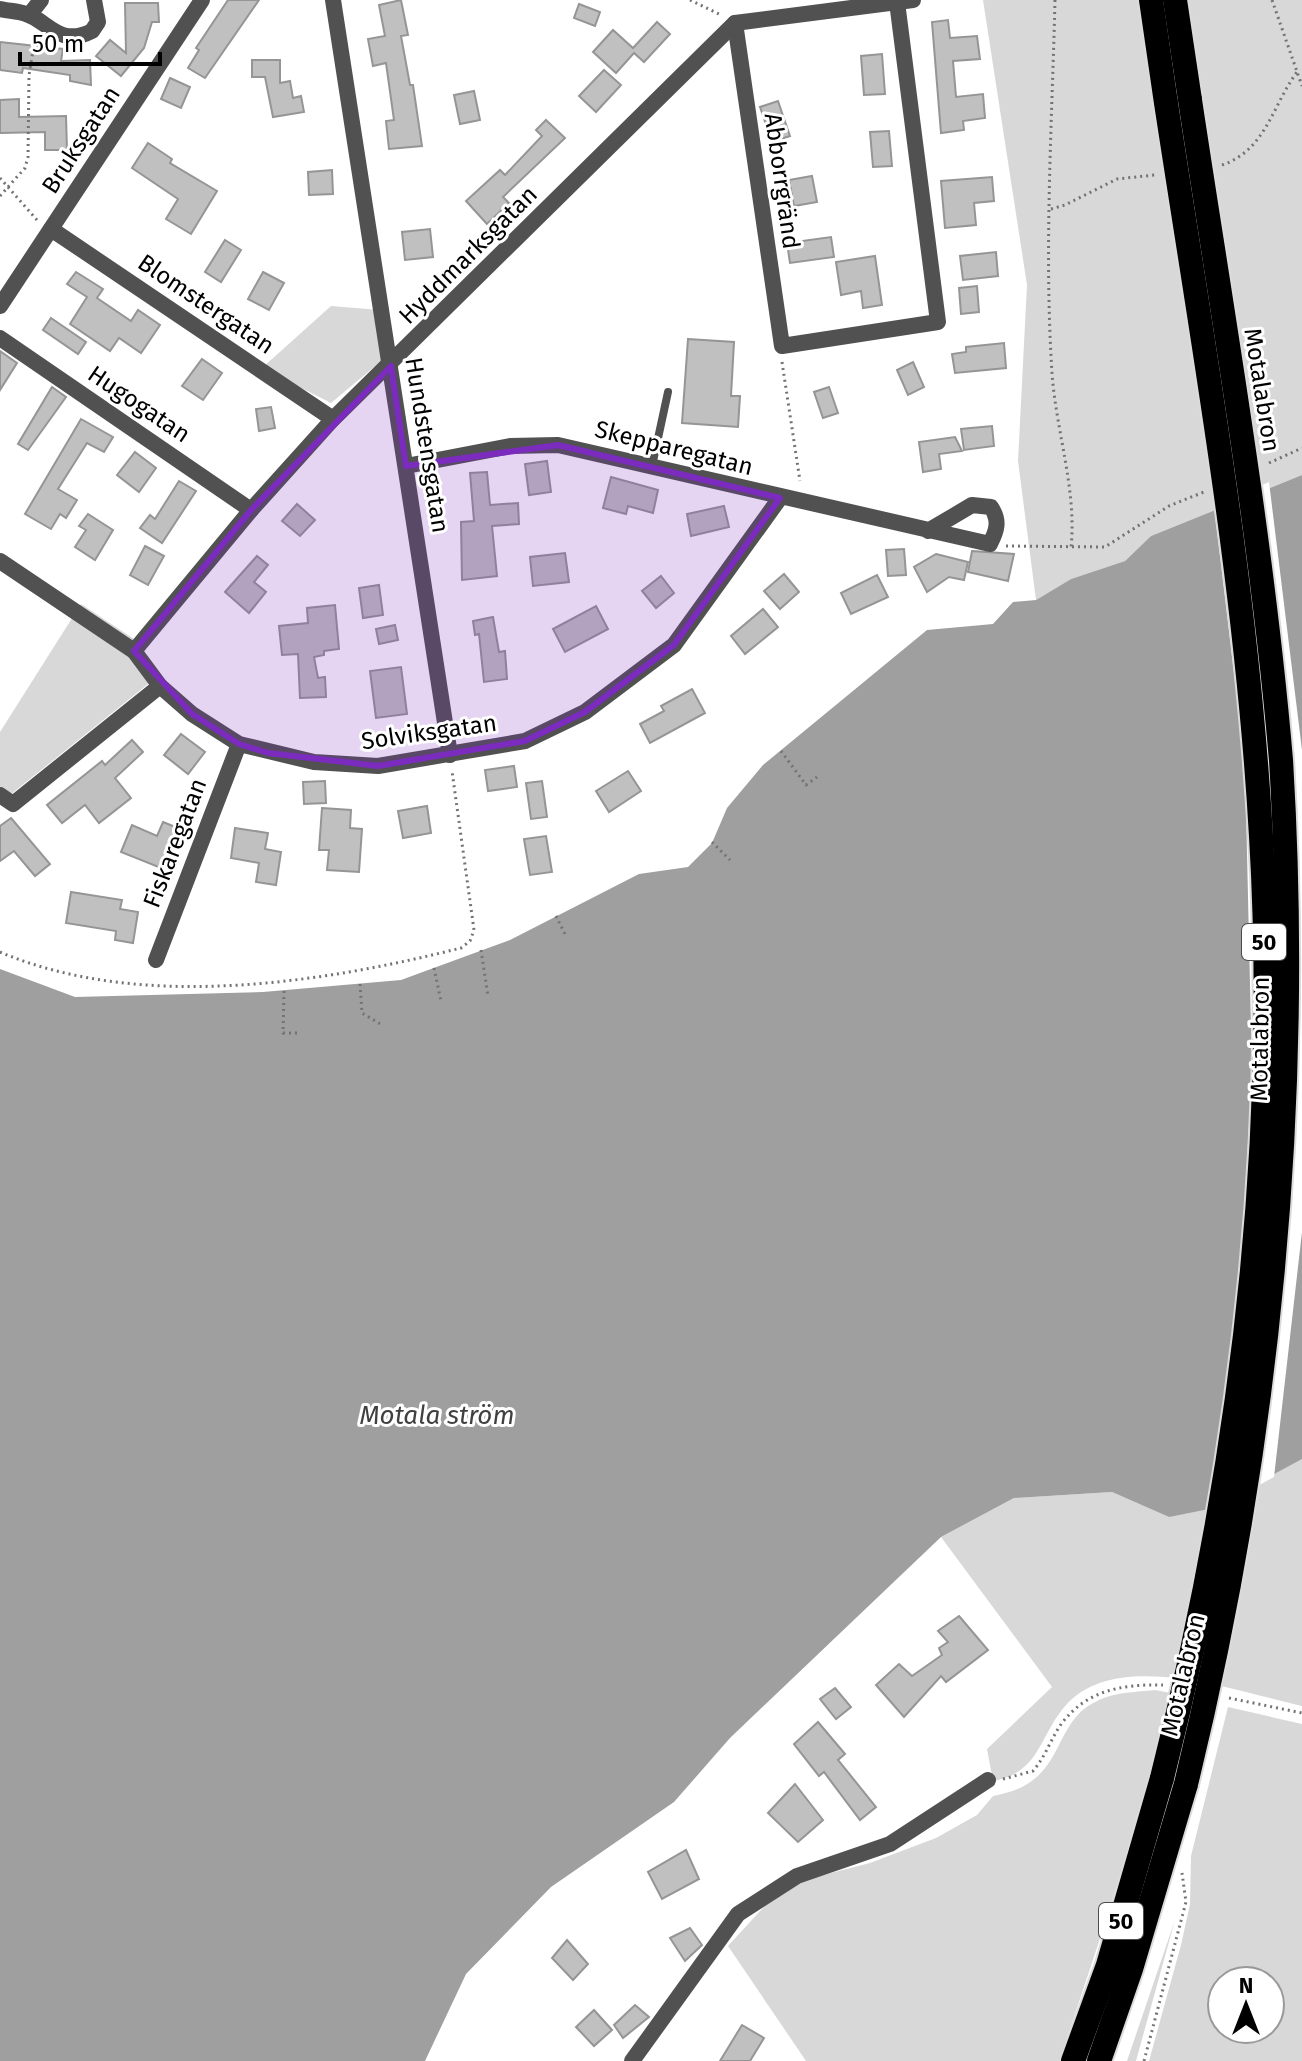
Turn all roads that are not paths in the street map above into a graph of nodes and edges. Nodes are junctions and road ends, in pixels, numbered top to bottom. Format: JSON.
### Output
{"nodes":[{"id":1,"x":41,"y":0,"type":"edge"},
{"id":2,"x":94,"y":0,"type":"edge"},
{"id":3,"x":202,"y":0,"type":"edge"},
{"id":4,"x":333,"y":0,"type":"edge"},
{"id":5,"x":1151,"y":0,"type":"edge"},
{"id":6,"x":1175,"y":0,"type":"edge"},
{"id":7,"x":905,"y":1,"type":"edge"},
{"id":8,"x":0,"y":9,"type":"edge"},
{"id":9,"x":35,"y":19,"type":"junction"},
{"id":10,"x":735,"y":23,"type":"junction"},
{"id":11,"x":51,"y":229,"type":"junction"},
{"id":12,"x":0,"y":306,"type":"edge"},
{"id":13,"x":0,"y":338,"type":"edge"},
{"id":14,"x":391,"y":366,"type":"junction"},
{"id":15,"x":668,"y":392,"type":"dead end"},
{"id":16,"x":333,"y":419,"type":"junction"},
{"id":17,"x":406,"y":466,"type":"junction"},
{"id":18,"x":652,"y":466,"type":"junction"},
{"id":19,"x":780,"y":498,"type":"junction"},
{"id":20,"x":251,"y":510,"type":"junction"},
{"id":21,"x":928,"y":531,"type":"junction"},
{"id":22,"x":0,"y":561,"type":"edge"},
{"id":23,"x":134,"y":651,"type":"junction"},
{"id":24,"x":160,"y":686,"type":"junction"},
{"id":25,"x":239,"y":744,"type":"junction"},
{"id":26,"x":450,"y":755,"type":"junction"},
{"id":27,"x":7,"y":800,"type":"edge"},
{"id":28,"x":156,"y":960,"type":"dead end"},
{"id":29,"x":988,"y":1780,"type":"road end"},
{"id":30,"x":632,"y":2061,"type":"edge"},
{"id":31,"x":1073,"y":2061,"type":"edge"},
{"id":32,"x":1099,"y":2061,"type":"edge"}],
"edges":[{"from":1,"to":9,"type":"street"},
{"from":2,"to":9,"type":"street"},
{"from":3,"to":11,"type":"street","name":"Bruksgatan"},
{"from":4,"to":14,"type":"street","name":"Hundstensgatan"},
{"from":5,"to":31,"type":"highway","name":"Motalabron","number":"50","bridge":true},
{"from":6,"to":32,"type":"highway","name":"Motalabron","number":"50","bridge":true},
{"from":7,"to":10,"type":"street"},
{"from":7,"to":10,"type":"street","name":"Abborrgränd"},
{"from":8,"to":9,"type":"street"},
{"from":10,"to":14,"type":"street","name":"Hyddmarksgatan"},
{"from":11,"to":12,"type":"street","name":"Bruksgatan"},
{"from":11,"to":16,"type":"street","name":"Blomstergatan"},
{"from":13,"to":20,"type":"street","name":"Hugogatan"},
{"from":14,"to":16,"type":"street","name":"Hyddmarksgatan"},
{"from":14,"to":17,"type":"street","name":"Hundstensgatan"},
{"from":15,"to":18,"type":"lane"},
{"from":16,"to":20,"type":"street","name":"Hyddmarksgatan"},
{"from":17,"to":18,"type":"street","name":"Skepparegatan"},
{"from":17,"to":26,"type":"street","name":"Hundstensgatan"},
{"from":18,"to":19,"type":"street","name":"Skepparegatan"},
{"from":19,"to":21,"type":"street","name":"Skepparegatan"},
{"from":19,"to":26,"type":"street","name":"Solviksgatan"},
{"from":20,"to":23,"type":"street","name":"Hyddmarksgatan"},
{"from":21,"to":21,"type":"street","name":"Skepparegatan"},
{"from":22,"to":23,"type":"street","name":"Solviksgatan"},
{"from":23,"to":24,"type":"street","name":"Solviksgatan"},
{"from":24,"to":25,"type":"street","name":"Solviksgatan"},
{"from":24,"to":27,"type":"street"},
{"from":25,"to":26,"type":"street","name":"Solviksgatan"},
{"from":25,"to":28,"type":"street","name":"Fiskaregatan"},
{"from":29,"to":30,"type":"street"}]}
